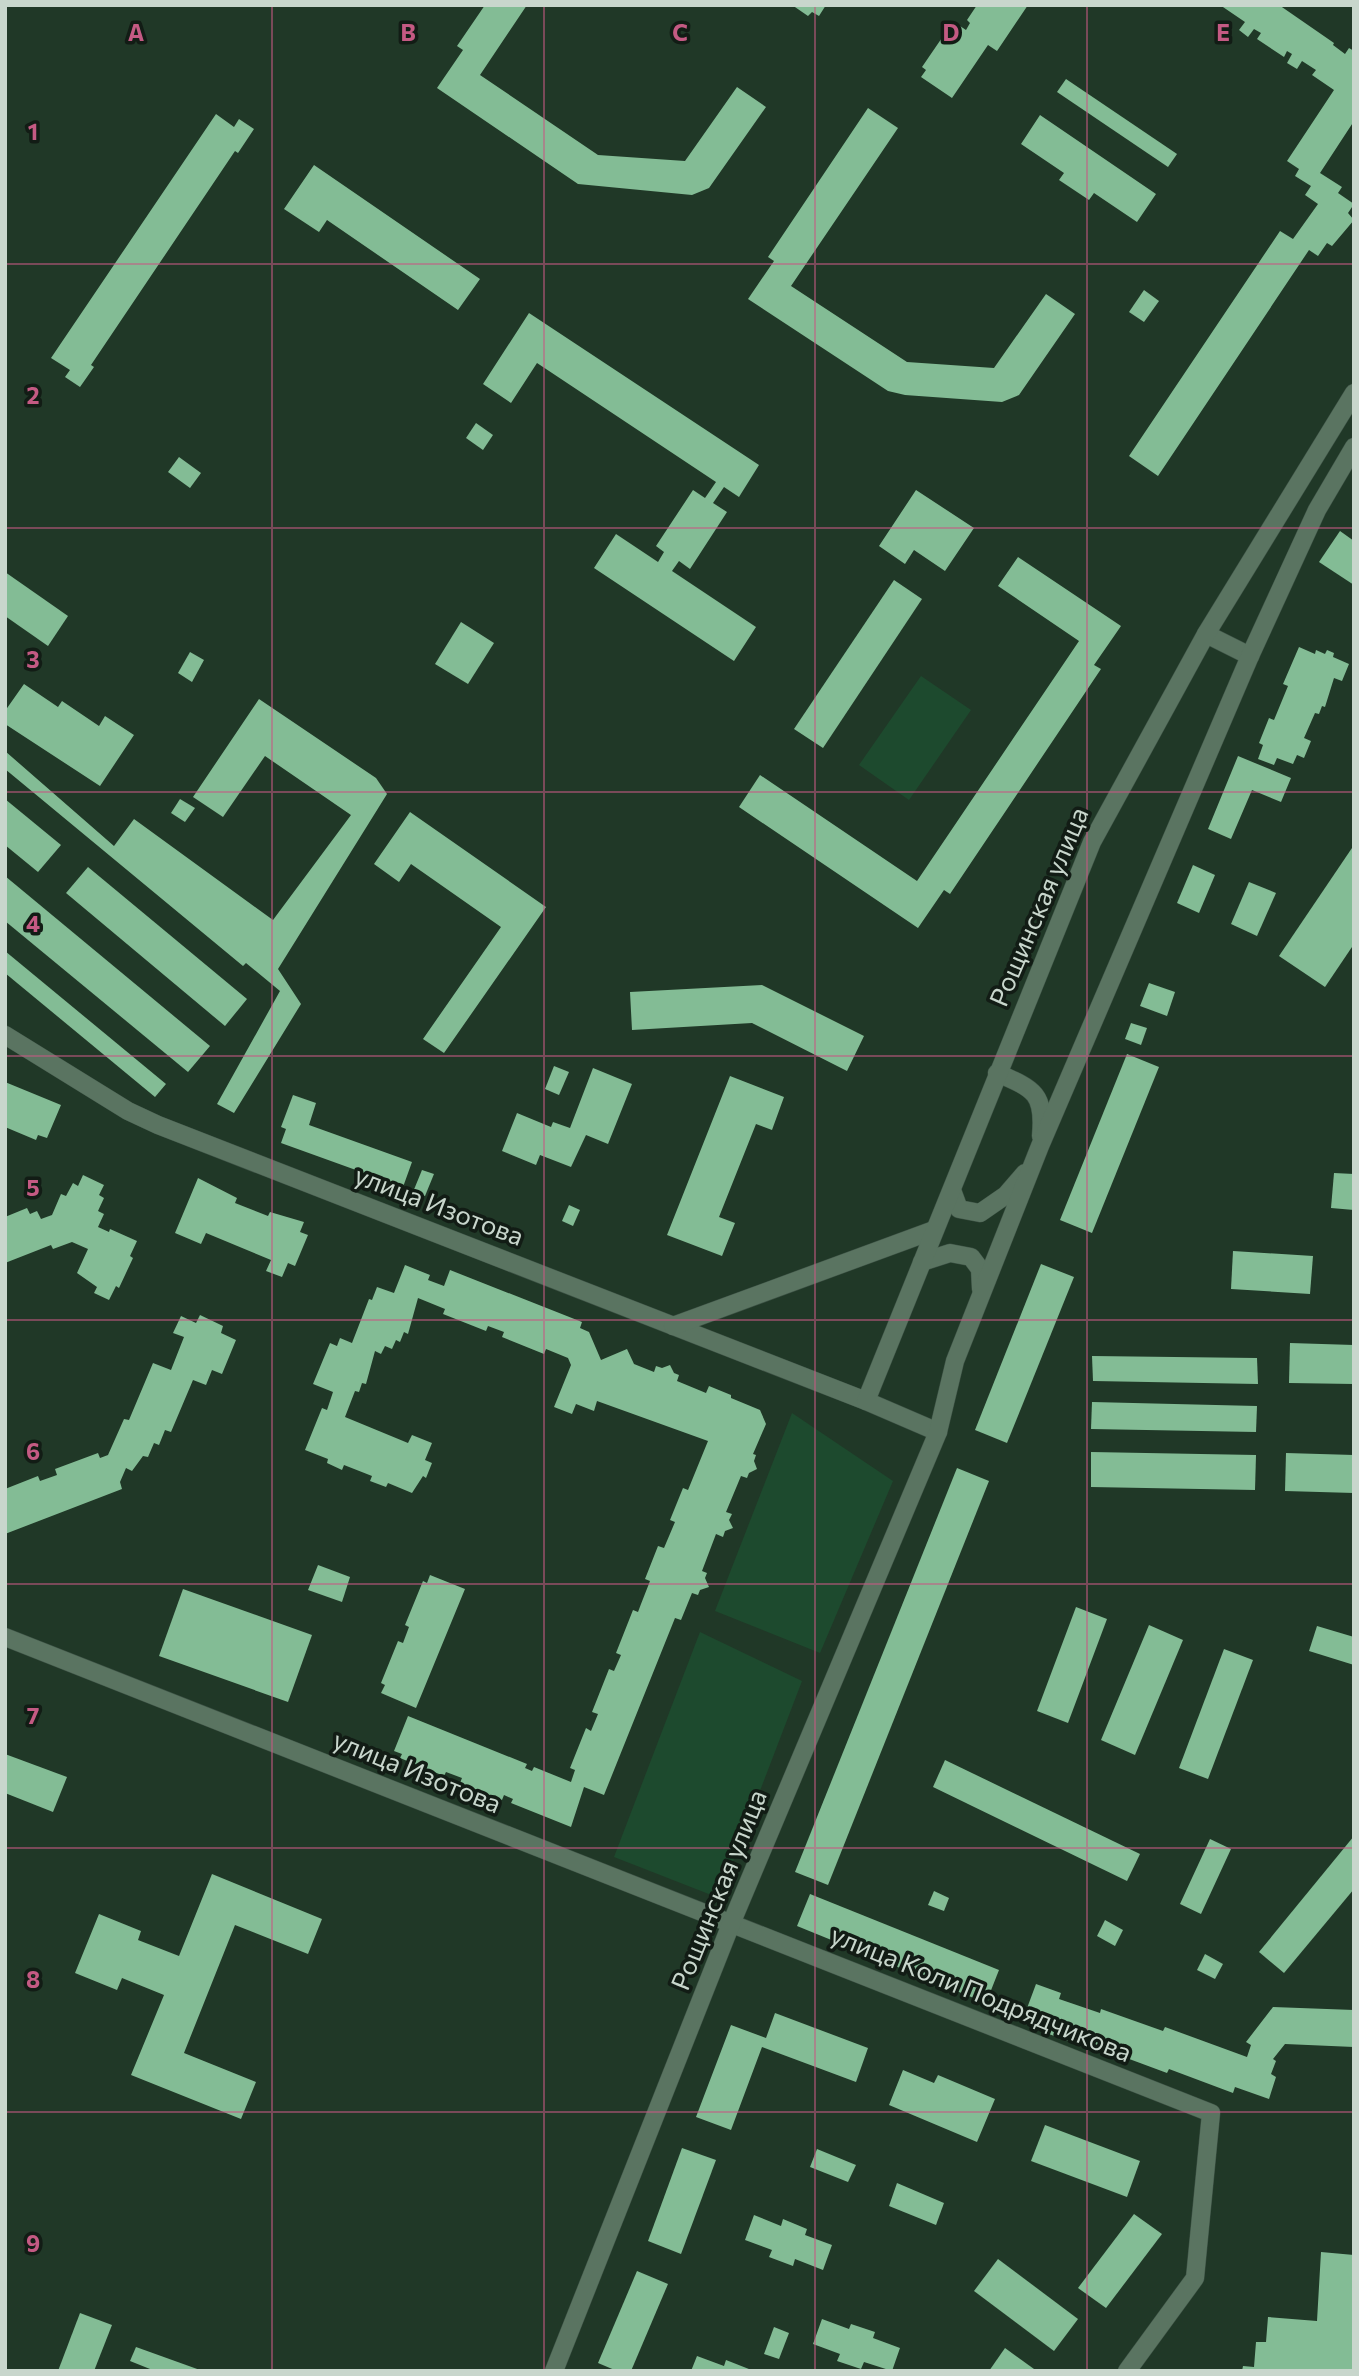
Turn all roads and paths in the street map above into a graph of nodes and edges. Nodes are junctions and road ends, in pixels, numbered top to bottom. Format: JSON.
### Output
{"nodes":[{"id":1,"x":1354,"y":393,"type":"edge"},
{"id":2,"x":1354,"y":447,"type":"edge"},
{"id":3,"x":1206,"y":634,"type":"junction"},
{"id":4,"x":1250,"y":656,"type":"junction"},
{"id":5,"x":5,"y":1035,"type":"edge"},
{"id":6,"x":997,"y":1073,"type":"junction"},
{"id":7,"x":1040,"y":1146,"type":"junction"},
{"id":8,"x":1032,"y":1166,"type":"junction"},
{"id":9,"x":952,"y":1190,"type":"junction"},
{"id":10,"x":934,"y":1230,"type":"junction"},
{"id":11,"x":922,"y":1262,"type":"junction"},
{"id":12,"x":981,"y":1296,"type":"junction"},
{"id":13,"x":673,"y":1326,"type":"junction"},
{"id":14,"x":866,"y":1401,"type":"junction"},
{"id":15,"x":938,"y":1432,"type":"junction"},
{"id":16,"x":5,"y":1637,"type":"edge"},
{"id":17,"x":731,"y":1924,"type":"junction"},
{"id":18,"x":554,"y":2371,"type":"edge"},
{"id":19,"x":1127,"y":2371,"type":"edge"}],
"edges":[{"from":1,"to":3,"type":"street","name":"Рощинская улица"},
{"from":2,"to":4,"type":"street","name":"Рощинская улица"},
{"from":3,"to":4,"type":"street"},
{"from":3,"to":6,"type":"street","name":"Рощинская улица"},
{"from":4,"to":7,"type":"street","name":"Рощинская улица"},
{"from":5,"to":13,"type":"street","name":"улица Изотова"},
{"from":6,"to":7,"type":"street"},
{"from":6,"to":9,"type":"street","name":"Рощинская улица"},
{"from":7,"to":8,"type":"street","name":"Рощинская улица"},
{"from":8,"to":9,"type":"street"},
{"from":8,"to":12,"type":"street","name":"Рощинская улица"},
{"from":9,"to":10,"type":"street","name":"Рощинская улица"},
{"from":10,"to":11,"type":"street","name":"Рощинская улица"},
{"from":10,"to":13,"type":"street"},
{"from":11,"to":12,"type":"street"},
{"from":11,"to":14,"type":"street","name":"Рощинская улица"},
{"from":12,"to":15,"type":"street","name":"Рощинская улица"},
{"from":13,"to":14,"type":"street","name":"улица Изотова"},
{"from":14,"to":15,"type":"street"},
{"from":15,"to":17,"type":"street","name":"Рощинская улица"},
{"from":16,"to":17,"type":"street","name":"улица Изотова"},
{"from":17,"to":18,"type":"street","name":"Рощинская улица"},
{"from":17,"to":19,"type":"street","name":"улица Коли Подрядчикова"}]}
